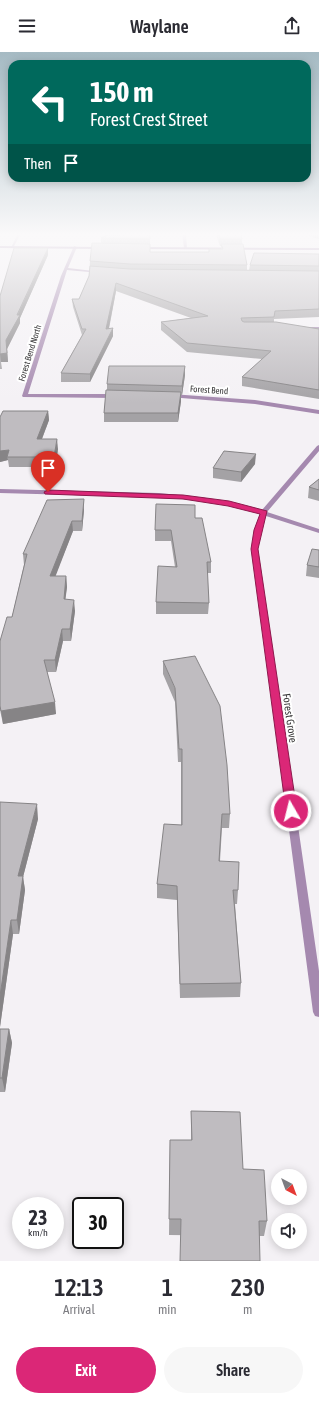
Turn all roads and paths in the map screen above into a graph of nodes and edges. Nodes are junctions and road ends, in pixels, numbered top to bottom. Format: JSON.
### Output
{"nodes":[{"id":1,"x":59,"y":289,"type":"edge"},
{"id":2,"x":296,"y":328,"type":"edge"},
{"id":3,"x":319,"y":328,"type":"edge"},
{"id":4,"x":120,"y":396,"type":"edge"},
{"id":5,"x":167,"y":396,"type":"edge"},
{"id":6,"x":319,"y":412,"type":"edge"},
{"id":7,"x":319,"y":447,"type":"edge"},
{"id":8,"x":0,"y":491,"type":"edge"},
{"id":9,"x":264,"y":512,"type":"junction"},
{"id":10,"x":319,"y":531,"type":"edge"},
{"id":11,"x":319,"y":1012,"type":"edge"}],
"edges":[{"from":1,"to":4,"type":"street","name":"Forest Bend North"},
{"from":2,"to":3,"type":"street"},
{"from":5,"to":6,"type":"street","name":"Forest Bend"},
{"from":7,"to":9,"type":"street","name":"Forest Grove"},
{"from":8,"to":9,"type":"street"},
{"from":9,"to":10,"type":"street"},
{"from":9,"to":11,"type":"street","name":"Forest Grove"}]}
